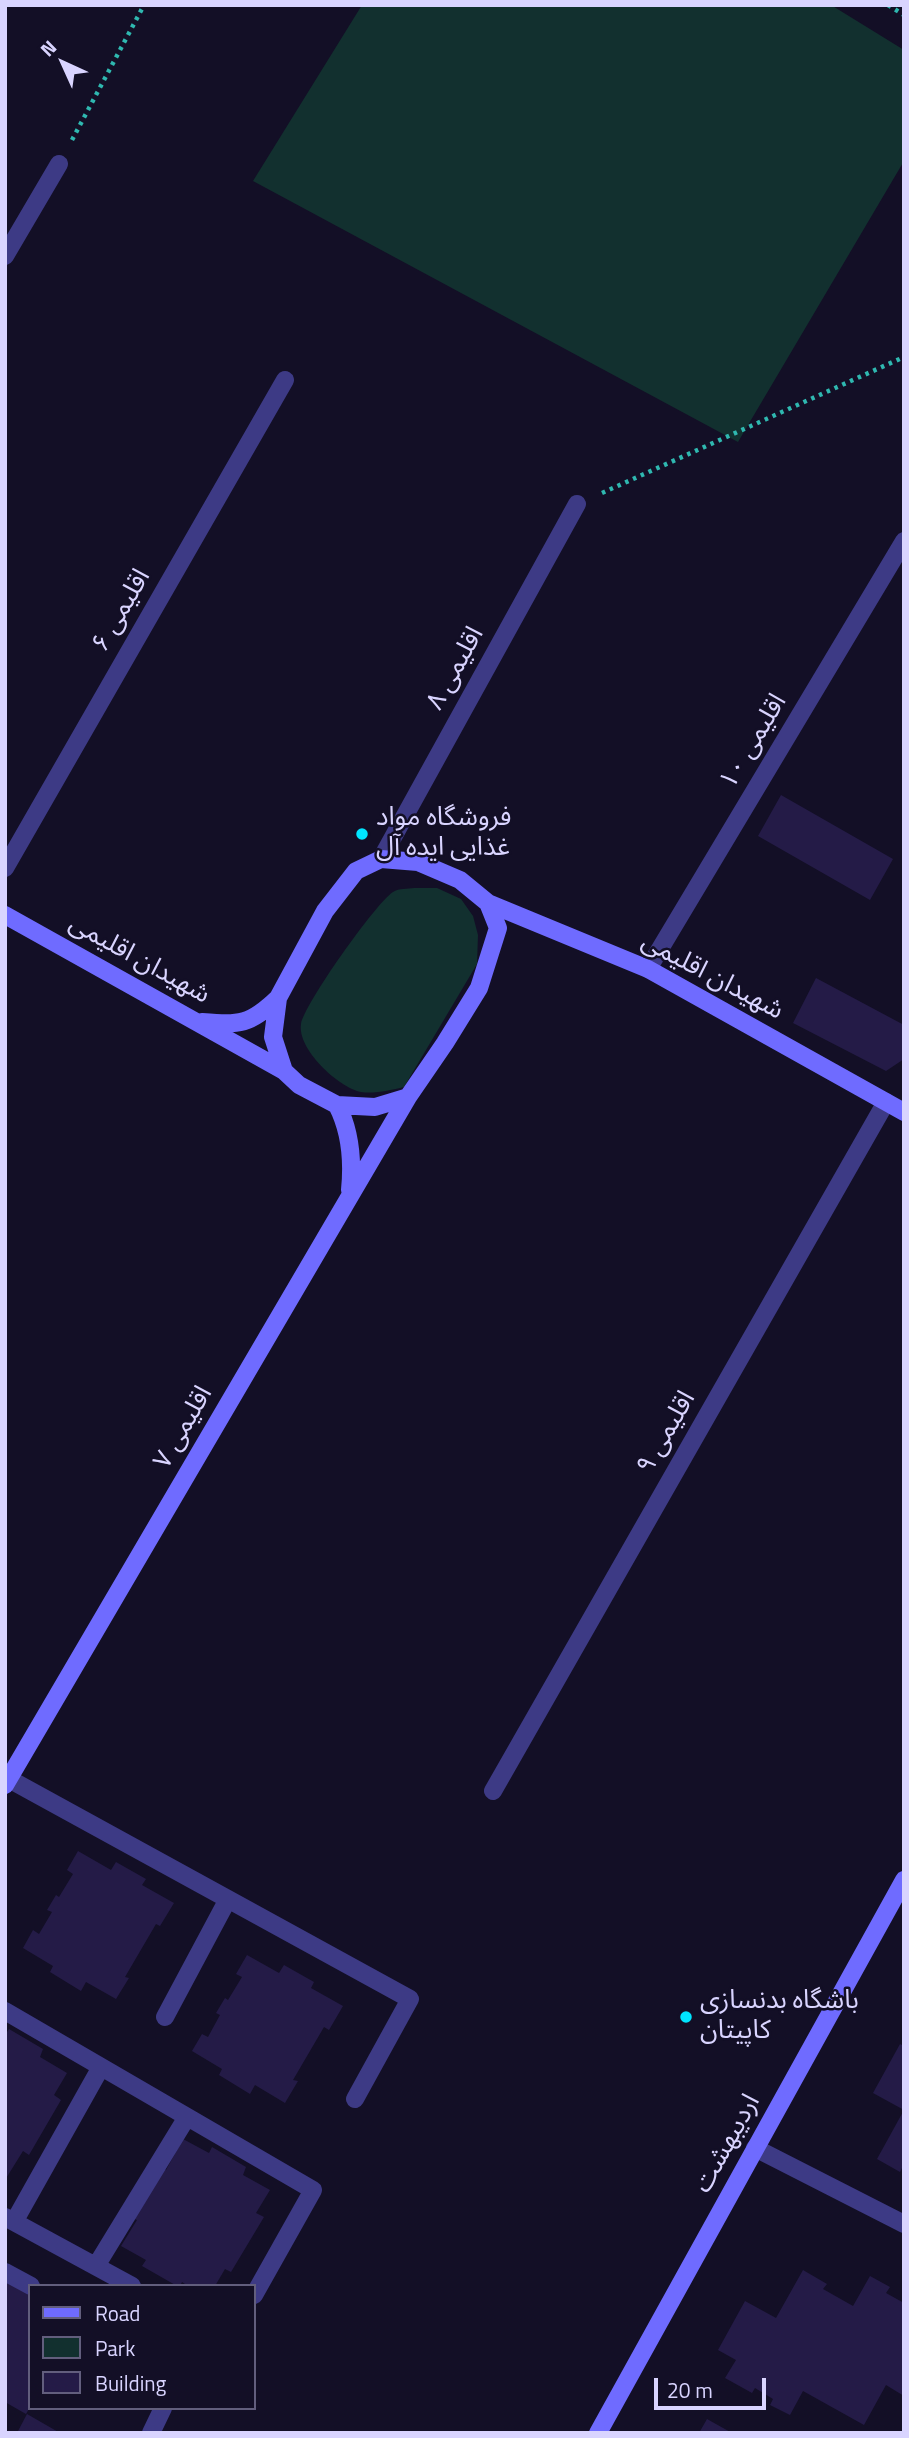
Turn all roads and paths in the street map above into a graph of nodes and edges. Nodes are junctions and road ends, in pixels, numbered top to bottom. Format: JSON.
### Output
{"nodes":[{"id":1,"x":144,"y":5,"type":"edge"},
{"id":2,"x":888,"y":5,"type":"edge"},
{"id":3,"x":904,"y":15,"type":"edge"},
{"id":4,"x":59,"y":164,"type":"joint"},
{"id":5,"x":5,"y":256,"type":"edge"},
{"id":6,"x":904,"y":357,"type":"edge"},
{"id":7,"x":285,"y":380,"type":"dead end"},
{"id":8,"x":577,"y":505,"type":"joint"},
{"id":9,"x":904,"y":541,"type":"edge"},
{"id":10,"x":381,"y":859,"type":"junction"},
{"id":11,"x":5,"y":868,"type":"edge"},
{"id":12,"x":488,"y":903,"type":"junction"},
{"id":13,"x":5,"y":915,"type":"edge"},
{"id":14,"x":648,"y":969,"type":"junction"},
{"id":15,"x":278,"y":998,"type":"junction"},
{"id":16,"x":195,"y":1021,"type":"junction"},
{"id":17,"x":284,"y":1071,"type":"junction"},
{"id":18,"x":408,"y":1097,"type":"junction"},
{"id":19,"x":886,"y":1102,"type":"junction"},
{"id":20,"x":337,"y":1105,"type":"junction"},
{"id":21,"x":904,"y":1112,"type":"edge"},
{"id":22,"x":349,"y":1197,"type":"junction"},
{"id":23,"x":7,"y":1782,"type":"edge"},
{"id":24,"x":493,"y":1791,"type":"dead end"},
{"id":25,"x":904,"y":1880,"type":"edge"},
{"id":26,"x":228,"y":1899,"type":"junction"},
{"id":27,"x":5,"y":2011,"type":"edge"},
{"id":28,"x":165,"y":2017,"type":"dead end"},
{"id":29,"x":101,"y":2067,"type":"junction"},
{"id":30,"x":355,"y":2098,"type":"dead end"},
{"id":31,"x":187,"y":2117,"type":"junction"},
{"id":32,"x":755,"y":2148,"type":"junction"},
{"id":33,"x":10,"y":2219,"type":"edge"},
{"id":34,"x":904,"y":2224,"type":"edge"},
{"id":35,"x":96,"y":2266,"type":"junction"},
{"id":36,"x":5,"y":2272,"type":"edge"},
{"id":37,"x":128,"y":2284,"type":"edge"},
{"id":38,"x":28,"y":2285,"type":"edge"},
{"id":39,"x":256,"y":2291,"type":"edge"},
{"id":40,"x":162,"y":2410,"type":"edge"},
{"id":41,"x":151,"y":2433,"type":"edge"},
{"id":42,"x":598,"y":2433,"type":"edge"}],
"edges":[{"from":1,"to":4,"type":"path"},
{"from":2,"to":3,"type":"path"},
{"from":4,"to":5,"type":"street"},
{"from":6,"to":8,"type":"path"},
{"from":7,"to":11,"type":"street","name":"اقلیمی ۶"},
{"from":8,"to":10,"type":"street","name":"اقلیمی ۸"},
{"from":9,"to":14,"type":"street","name":"اقلیمی ۱۰"},
{"from":10,"to":12,"type":"street"},
{"from":10,"to":15,"type":"street"},
{"from":12,"to":14,"type":"street","name":"شهیدان اقلیمی"},
{"from":12,"to":18,"type":"street"},
{"from":13,"to":16,"type":"street","name":"شهیدان اقلیمی"},
{"from":14,"to":19,"type":"street","name":"شهیدان اقلیمی"},
{"from":15,"to":16,"type":"street"},
{"from":15,"to":17,"type":"street"},
{"from":16,"to":17,"type":"street","name":"شهیدان اقلیمی"},
{"from":17,"to":20,"type":"street"},
{"from":18,"to":20,"type":"street"},
{"from":18,"to":22,"type":"street","name":"اقلیمی ۷"},
{"from":19,"to":21,"type":"street","name":"شهیدان اقلیمی"},
{"from":19,"to":24,"type":"street","name":"اقلیمی ۹"},
{"from":20,"to":22,"type":"street"},
{"from":22,"to":23,"type":"street","name":"اقلیمی ۷"},
{"from":23,"to":26,"type":"street"},
{"from":25,"to":32,"type":"street","name":"اردیبهشت"},
{"from":26,"to":28,"type":"street"},
{"from":26,"to":30,"type":"street"},
{"from":27,"to":29,"type":"street"},
{"from":29,"to":31,"type":"street"},
{"from":29,"to":33,"type":"street"},
{"from":31,"to":35,"type":"street"},
{"from":31,"to":39,"type":"street"},
{"from":32,"to":34,"type":"street"},
{"from":32,"to":42,"type":"street","name":"اردیبهشت"},
{"from":33,"to":35,"type":"street"},
{"from":35,"to":37,"type":"street"},
{"from":36,"to":38,"type":"street"},
{"from":40,"to":41,"type":"street"}]}
